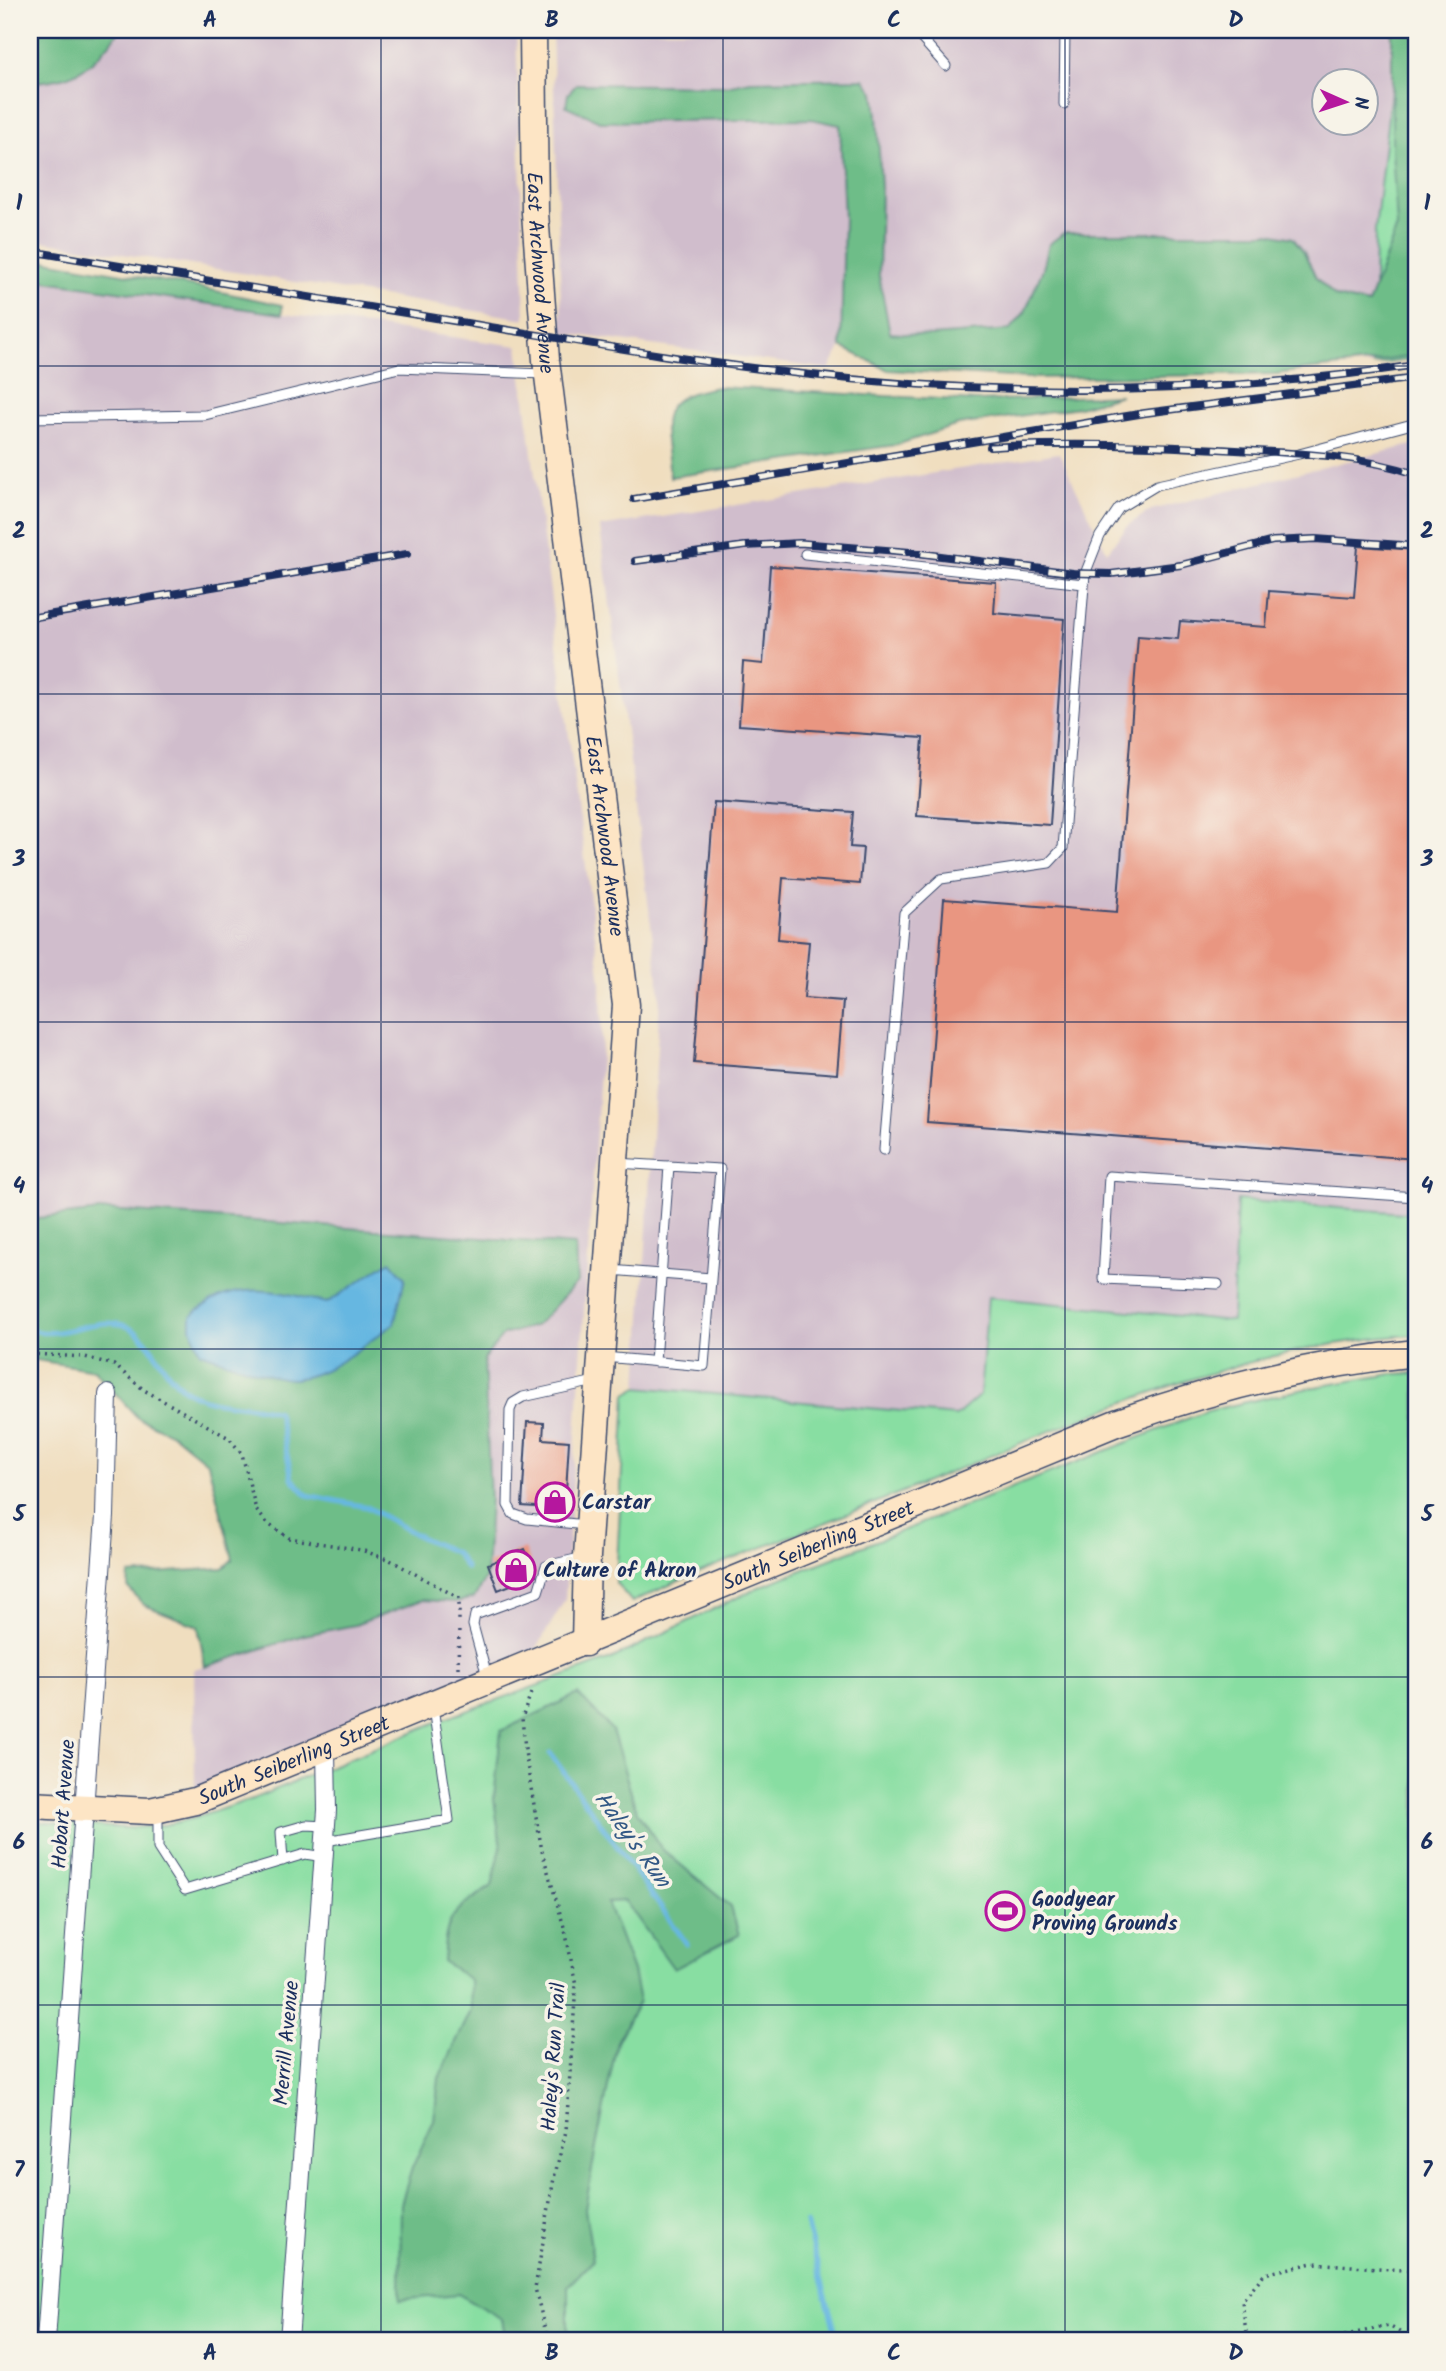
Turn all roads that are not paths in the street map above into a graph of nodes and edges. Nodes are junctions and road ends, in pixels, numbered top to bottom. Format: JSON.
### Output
{"nodes":[{"id":1,"x":533,"y":30,"type":"edge"},
{"id":2,"x":914,"y":30,"type":"edge"},
{"id":3,"x":1065,"y":30,"type":"edge"},
{"id":4,"x":946,"y":66,"type":"dead end"},
{"id":5,"x":1064,"y":104,"type":"dead end"},
{"id":6,"x":547,"y":374,"type":"junction"},
{"id":7,"x":30,"y":418,"type":"edge"},
{"id":8,"x":1416,"y":423,"type":"edge"},
{"id":9,"x":805,"y":554,"type":"dead end"},
{"id":10,"x":1084,"y":584,"type":"junction"},
{"id":11,"x":884,"y":1150,"type":"dead end"},
{"id":12,"x":616,"y":1163,"type":"junction"},
{"id":13,"x":669,"y":1166,"type":"junction"},
{"id":14,"x":1416,"y":1196,"type":"edge"},
{"id":15,"x":608,"y":1269,"type":"junction"},
{"id":16,"x":661,"y":1274,"type":"junction"},
{"id":17,"x":712,"y":1278,"type":"junction"},
{"id":18,"x":1218,"y":1284,"type":"dead end"},
{"id":19,"x":1416,"y":1353,"type":"edge"},
{"id":20,"x":655,"y":1362,"type":"junction"},
{"id":21,"x":601,"y":1369,"type":"junction"},
{"id":22,"x":108,"y":1394,"type":"dead end"},
{"id":23,"x":589,"y":1526,"type":"junction"},
{"id":24,"x":587,"y":1556,"type":"junction"},
{"id":25,"x":585,"y":1643,"type":"junction"},
{"id":26,"x":488,"y":1681,"type":"junction"},
{"id":27,"x":433,"y":1704,"type":"junction"},
{"id":28,"x":326,"y":1749,"type":"junction"},
{"id":29,"x":30,"y":1805,"type":"edge"},
{"id":30,"x":86,"y":1809,"type":"junction"},
{"id":31,"x":158,"y":1810,"type":"junction"},
{"id":32,"x":325,"y":1841,"type":"junction"},
{"id":33,"x":283,"y":1861,"type":"junction"},
{"id":34,"x":46,"y":2341,"type":"edge"},
{"id":35,"x":289,"y":2341,"type":"edge"}],
"edges":[{"from":1,"to":6,"type":"main road","name":"East Archwood Avenue"},
{"from":2,"to":4,"type":"lane"},
{"from":3,"to":5,"type":"lane"},
{"from":6,"to":7,"type":"lane"},
{"from":6,"to":12,"type":"main road","name":"East Archwood Avenue"},
{"from":8,"to":10,"type":"lane"},
{"from":9,"to":10,"type":"lane"},
{"from":10,"to":11,"type":"lane"},
{"from":12,"to":13,"type":"lane"},
{"from":12,"to":15,"type":"main road","name":"East Archwood Avenue"},
{"from":13,"to":16,"type":"lane"},
{"from":13,"to":17,"type":"lane"},
{"from":14,"to":18,"type":"lane"},
{"from":15,"to":16,"type":"lane"},
{"from":15,"to":21,"type":"main road","name":"East Archwood Avenue"},
{"from":16,"to":17,"type":"lane"},
{"from":16,"to":20,"type":"lane"},
{"from":17,"to":20,"type":"lane"},
{"from":19,"to":25,"type":"main road","name":"South Seiberling Street"},
{"from":20,"to":21,"type":"lane"},
{"from":21,"to":23,"type":"main road","name":"East Archwood Avenue"},
{"from":21,"to":23,"type":"lane"},
{"from":22,"to":30,"type":"street","name":"Hobart Avenue"},
{"from":23,"to":24,"type":"main road","name":"East Archwood Avenue"},
{"from":24,"to":25,"type":"main road","name":"East Archwood Avenue"},
{"from":24,"to":26,"type":"lane"},
{"from":25,"to":26,"type":"main road","name":"South Seiberling Street"},
{"from":26,"to":27,"type":"main road","name":"South Seiberling Street"},
{"from":27,"to":28,"type":"main road","name":"South Seiberling Street"},
{"from":27,"to":32,"type":"lane"},
{"from":28,"to":31,"type":"main road","name":"South Seiberling Street"},
{"from":28,"to":32,"type":"street","name":"Merrill Avenue"},
{"from":29,"to":30,"type":"main road","name":"South Seiberling Street"},
{"from":30,"to":31,"type":"main road","name":"South Seiberling Street"},
{"from":30,"to":34,"type":"street","name":"Hobart Avenue"},
{"from":31,"to":33,"type":"lane"},
{"from":32,"to":33,"type":"lane"},
{"from":32,"to":33,"type":"lane"},
{"from":32,"to":35,"type":"street","name":"Merrill Avenue"}]}
